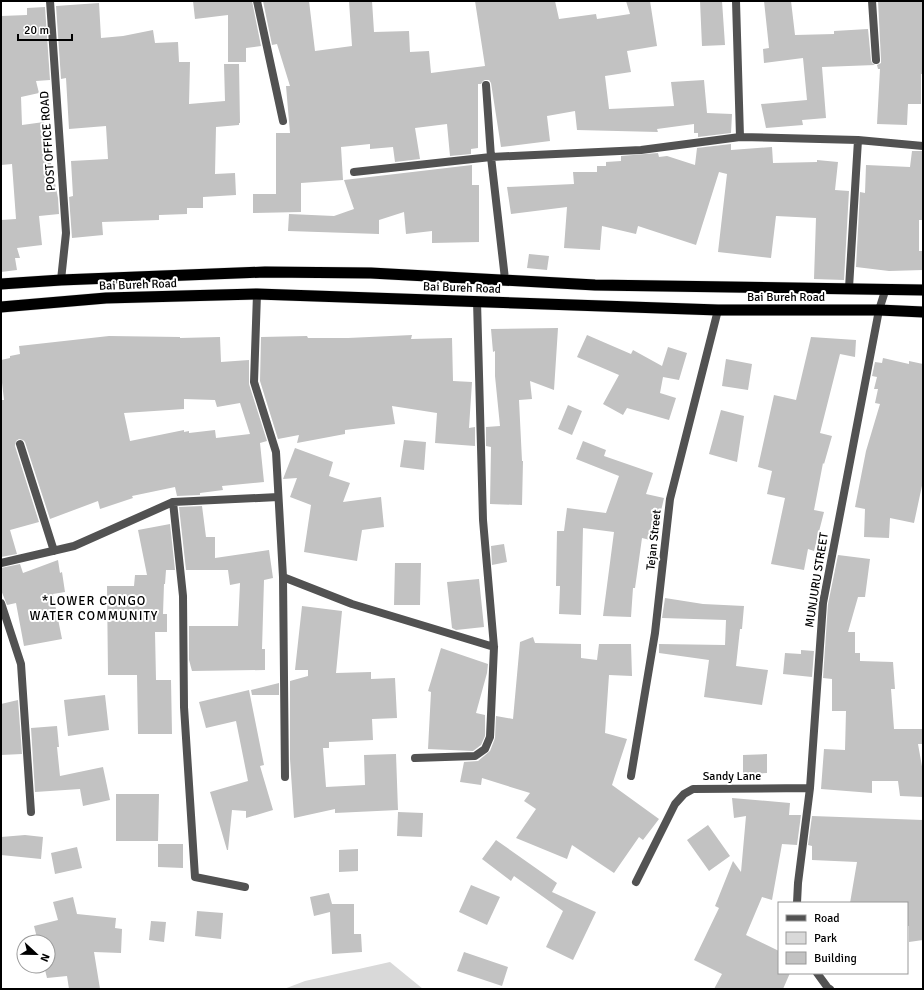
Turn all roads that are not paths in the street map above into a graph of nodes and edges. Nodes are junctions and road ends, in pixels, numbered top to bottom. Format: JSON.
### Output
{"nodes":[{"id":1,"x":50,"y":1,"type":"edge"},
{"id":2,"x":258,"y":1,"type":"edge"},
{"id":3,"x":736,"y":1,"type":"edge"},
{"id":4,"x":872,"y":1,"type":"edge"},
{"id":5,"x":876,"y":60,"type":"dead end"},
{"id":6,"x":486,"y":85,"type":"dead end"},
{"id":7,"x":283,"y":121,"type":"dead end"},
{"id":8,"x":740,"y":137,"type":"junction"},
{"id":9,"x":858,"y":140,"type":"junction"},
{"id":10,"x":923,"y":146,"type":"edge"},
{"id":11,"x":491,"y":157,"type":"junction"},
{"id":12,"x":354,"y":172,"type":"dead end"},
{"id":13,"x":505,"y":279,"type":"junction"},
{"id":14,"x":61,"y":280,"type":"junction"},
{"id":15,"x":1,"y":284,"type":"edge"},
{"id":16,"x":849,"y":288,"type":"junction"},
{"id":17,"x":886,"y":288,"type":"junction"},
{"id":18,"x":923,"y":290,"type":"edge"},
{"id":19,"x":257,"y":294,"type":"junction"},
{"id":20,"x":476,"y":301,"type":"junction"},
{"id":21,"x":1,"y":307,"type":"edge"},
{"id":22,"x":718,"y":310,"type":"junction"},
{"id":23,"x":879,"y":310,"type":"junction"},
{"id":24,"x":923,"y":312,"type":"edge"},
{"id":25,"x":20,"y":444,"type":"dead end"},
{"id":26,"x":278,"y":497,"type":"junction"},
{"id":27,"x":173,"y":502,"type":"junction"},
{"id":28,"x":54,"y":551,"type":"junction"},
{"id":29,"x":1,"y":563,"type":"edge"},
{"id":30,"x":282,"y":577,"type":"junction"},
{"id":31,"x":1,"y":603,"type":"edge"},
{"id":32,"x":494,"y":647,"type":"junction"},
{"id":33,"x":416,"y":758,"type":"dead end"},
{"id":34,"x":632,"y":776,"type":"dead end"},
{"id":35,"x":285,"y":777,"type":"dead end"},
{"id":36,"x":810,"y":788,"type":"junction"},
{"id":37,"x":31,"y":812,"type":"dead end"},
{"id":38,"x":636,"y":882,"type":"dead end"},
{"id":39,"x":245,"y":887,"type":"dead end"},
{"id":40,"x":797,"y":902,"type":"edge"},
{"id":41,"x":819,"y":974,"type":"edge"},
{"id":42,"x":830,"y":989,"type":"edge"}],
"edges":[{"from":1,"to":14,"type":"street","name":"POST OFFICE ROAD"},
{"from":2,"to":7,"type":"street"},
{"from":3,"to":8,"type":"street"},
{"from":4,"to":5,"type":"street"},
{"from":6,"to":11,"type":"street"},
{"from":8,"to":9,"type":"street"},
{"from":8,"to":11,"type":"street"},
{"from":9,"to":10,"type":"street"},
{"from":9,"to":16,"type":"street"},
{"from":11,"to":12,"type":"street"},
{"from":11,"to":13,"type":"street"},
{"from":13,"to":14,"type":"highway","name":"Bai Bureh Road"},
{"from":13,"to":16,"type":"highway","name":"Bai Bureh Road"},
{"from":14,"to":15,"type":"highway","name":"Bai Bureh Road"},
{"from":16,"to":17,"type":"highway","name":"Bai Bureh Road"},
{"from":17,"to":18,"type":"highway","name":"Bai Bureh Road"},
{"from":17,"to":23,"type":"street","name":"MUNJURU STREET"},
{"from":19,"to":20,"type":"highway","name":"Bai Bureh Road"},
{"from":19,"to":21,"type":"highway","name":"Bai Bureh Road"},
{"from":19,"to":26,"type":"street"},
{"from":20,"to":22,"type":"highway","name":"Bai Bureh Road"},
{"from":20,"to":32,"type":"street"},
{"from":22,"to":23,"type":"highway","name":"Bai Bureh Road"},
{"from":22,"to":34,"type":"street","name":"Tejan Street"},
{"from":23,"to":24,"type":"highway","name":"Bai Bureh Road"},
{"from":23,"to":36,"type":"street","name":"MUNJURU STREET"},
{"from":25,"to":28,"type":"street"},
{"from":26,"to":27,"type":"street"},
{"from":26,"to":30,"type":"street"},
{"from":27,"to":28,"type":"street"},
{"from":27,"to":39,"type":"street"},
{"from":28,"to":29,"type":"street"},
{"from":30,"to":32,"type":"street"},
{"from":30,"to":35,"type":"street"},
{"from":31,"to":37,"type":"street"},
{"from":32,"to":33,"type":"street"},
{"from":36,"to":38,"type":"street","name":"Sandy Lane"},
{"from":36,"to":40,"type":"street","name":"MUNJURU STREET"},
{"from":41,"to":42,"type":"street"}]}
